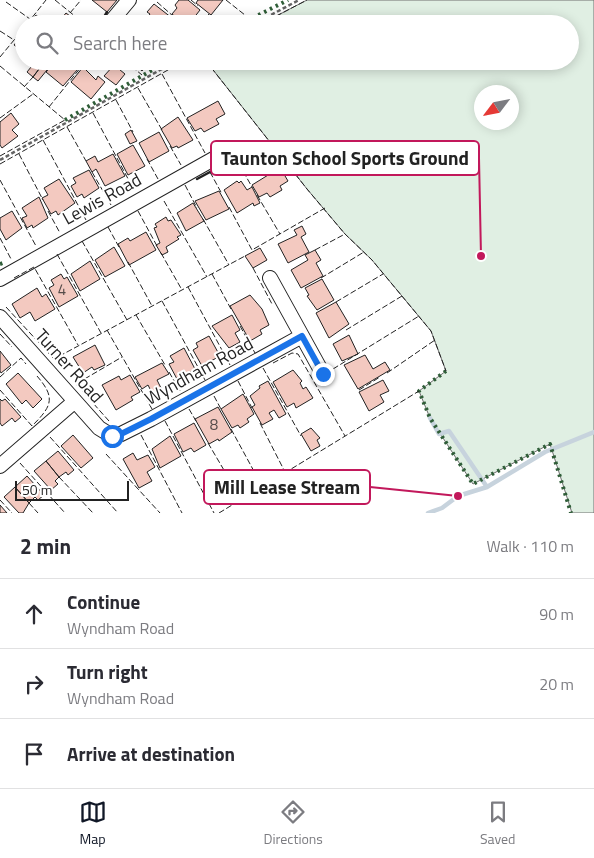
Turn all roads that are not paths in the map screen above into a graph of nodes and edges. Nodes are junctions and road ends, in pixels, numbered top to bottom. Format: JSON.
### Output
{"nodes":[{"id":1,"x":129,"y":0,"type":"edge"},
{"id":2,"x":116,"y":15,"type":"edge"},
{"id":3,"x":224,"y":153,"type":"dead end"},
{"id":4,"x":270,"y":278,"type":"dead end"},
{"id":5,"x":0,"y":279,"type":"edge"},
{"id":6,"x":0,"y":317,"type":"edge"},
{"id":7,"x":302,"y":336,"type":"junction"},
{"id":8,"x":323,"y":374,"type":"dead end"},
{"id":9,"x":75,"y":401,"type":"junction"},
{"id":10,"x":112,"y":436,"type":"joint"},
{"id":11,"x":0,"y":466,"type":"edge"}],
"edges":[{"from":1,"to":2,"type":"street"},
{"from":3,"to":5,"type":"street","name":"Lewis Road"},
{"from":4,"to":7,"type":"street"},
{"from":6,"to":9,"type":"street","name":"Turner Road"},
{"from":7,"to":8,"type":"street"},
{"from":7,"to":10,"type":"street","name":"Wyndham Road"},
{"from":9,"to":10,"type":"street","name":"Turner Road"},
{"from":9,"to":11,"type":"street"}]}
